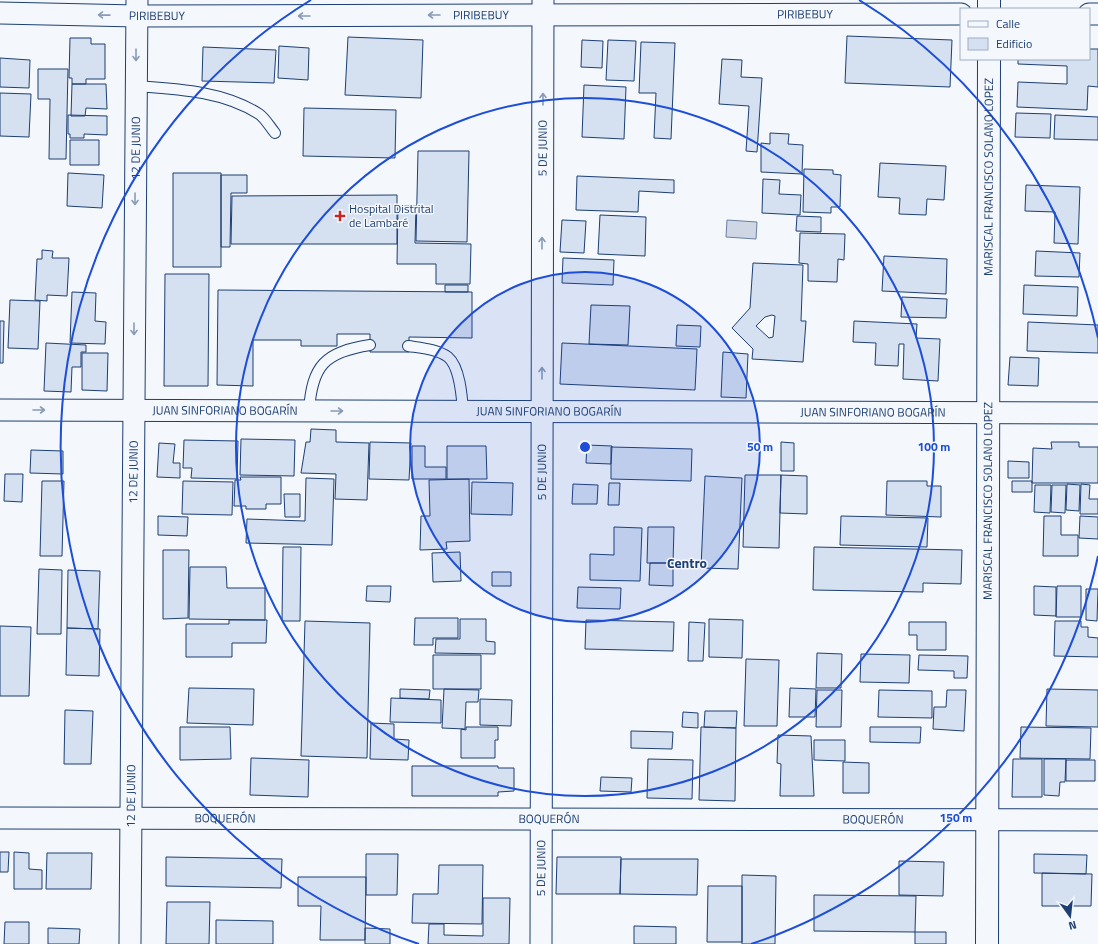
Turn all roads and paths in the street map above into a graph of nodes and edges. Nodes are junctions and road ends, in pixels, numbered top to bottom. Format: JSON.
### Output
{"nodes":[{"id":1,"x":137,"y":8,"type":"edge"},
{"id":2,"x":543,"y":8,"type":"edge"},
{"id":3,"x":0,"y":13,"type":"edge"},
{"id":4,"x":960,"y":14,"type":"edge"},
{"id":5,"x":988,"y":60,"type":"edge"},
{"id":6,"x":136,"y":86,"type":"junction"},
{"id":7,"x":275,"y":133,"type":"dead end"},
{"id":8,"x":370,"y":345,"type":"dead end"},
{"id":9,"x":408,"y":346,"type":"dead end"},
{"id":10,"x":0,"y":410,"type":"edge"},
{"id":11,"x":134,"y":410,"type":"junction"},
{"id":12,"x":309,"y":411,"type":"junction"},
{"id":13,"x":463,"y":411,"type":"junction"},
{"id":14,"x":542,"y":412,"type":"junction"},
{"id":15,"x":988,"y":413,"type":"junction"},
{"id":16,"x":1098,"y":413,"type":"edge"},
{"id":17,"x":0,"y":818,"type":"edge"},
{"id":18,"x":131,"y":818,"type":"junction"},
{"id":19,"x":541,"y":819,"type":"junction"},
{"id":20,"x":987,"y":820,"type":"junction"},
{"id":21,"x":1098,"y":820,"type":"edge"},
{"id":22,"x":130,"y":944,"type":"edge"},
{"id":23,"x":541,"y":944,"type":"edge"},
{"id":24,"x":987,"y":944,"type":"edge"}],
"edges":[{"from":2,"to":1,"type":"street","name":"PIRIBEBUY","one_way":true},
{"from":1,"to":3,"type":"street","name":"PIRIBEBUY","one_way":true},
{"from":1,"to":6,"type":"street","name":"12 DE JUNIO","one_way":true},
{"from":2,"to":4,"type":"street","name":"PIRIBEBUY"},
{"from":14,"to":2,"type":"street","name":"5 DE JUNIO","one_way":true},
{"from":5,"to":15,"type":"street","name":"MARISCAL FRANCISCO SOLANO LOPEZ"},
{"from":6,"to":7,"type":"lane"},
{"from":6,"to":11,"type":"street","name":"12 DE JUNIO","one_way":true},
{"from":8,"to":12,"type":"lane"},
{"from":9,"to":13,"type":"lane"},
{"from":10,"to":11,"type":"street","name":"JUAN SINFORIANO BOGARÍN","one_way":true},
{"from":11,"to":12,"type":"street","name":"JUAN SINFORIANO BOGARÍN"},
{"from":11,"to":18,"type":"street","name":"12 DE JUNIO"},
{"from":12,"to":13,"type":"street","name":"JUAN SINFORIANO BOGARÍN","one_way":true},
{"from":13,"to":14,"type":"street","name":"JUAN SINFORIANO BOGARÍN"},
{"from":14,"to":15,"type":"street","name":"JUAN SINFORIANO BOGARÍN"},
{"from":14,"to":19,"type":"street","name":"5 DE JUNIO"},
{"from":15,"to":16,"type":"street","name":"JUAN SINFORIANO BOGARÍN"},
{"from":15,"to":20,"type":"street","name":"MARISCAL FRANCISCO SOLANO LOPEZ"},
{"from":17,"to":18,"type":"street","name":"BOQUERÓN"},
{"from":18,"to":19,"type":"street","name":"BOQUERÓN"},
{"from":18,"to":22,"type":"street","name":"12 DE JUNIO"},
{"from":19,"to":20,"type":"street","name":"BOQUERÓN"},
{"from":19,"to":23,"type":"street","name":"5 DE JUNIO"},
{"from":20,"to":21,"type":"street","name":"BOQUERÓN"},
{"from":20,"to":24,"type":"street","name":"MARISCAL FRANCISCO SOLANO LOPEZ"}]}
